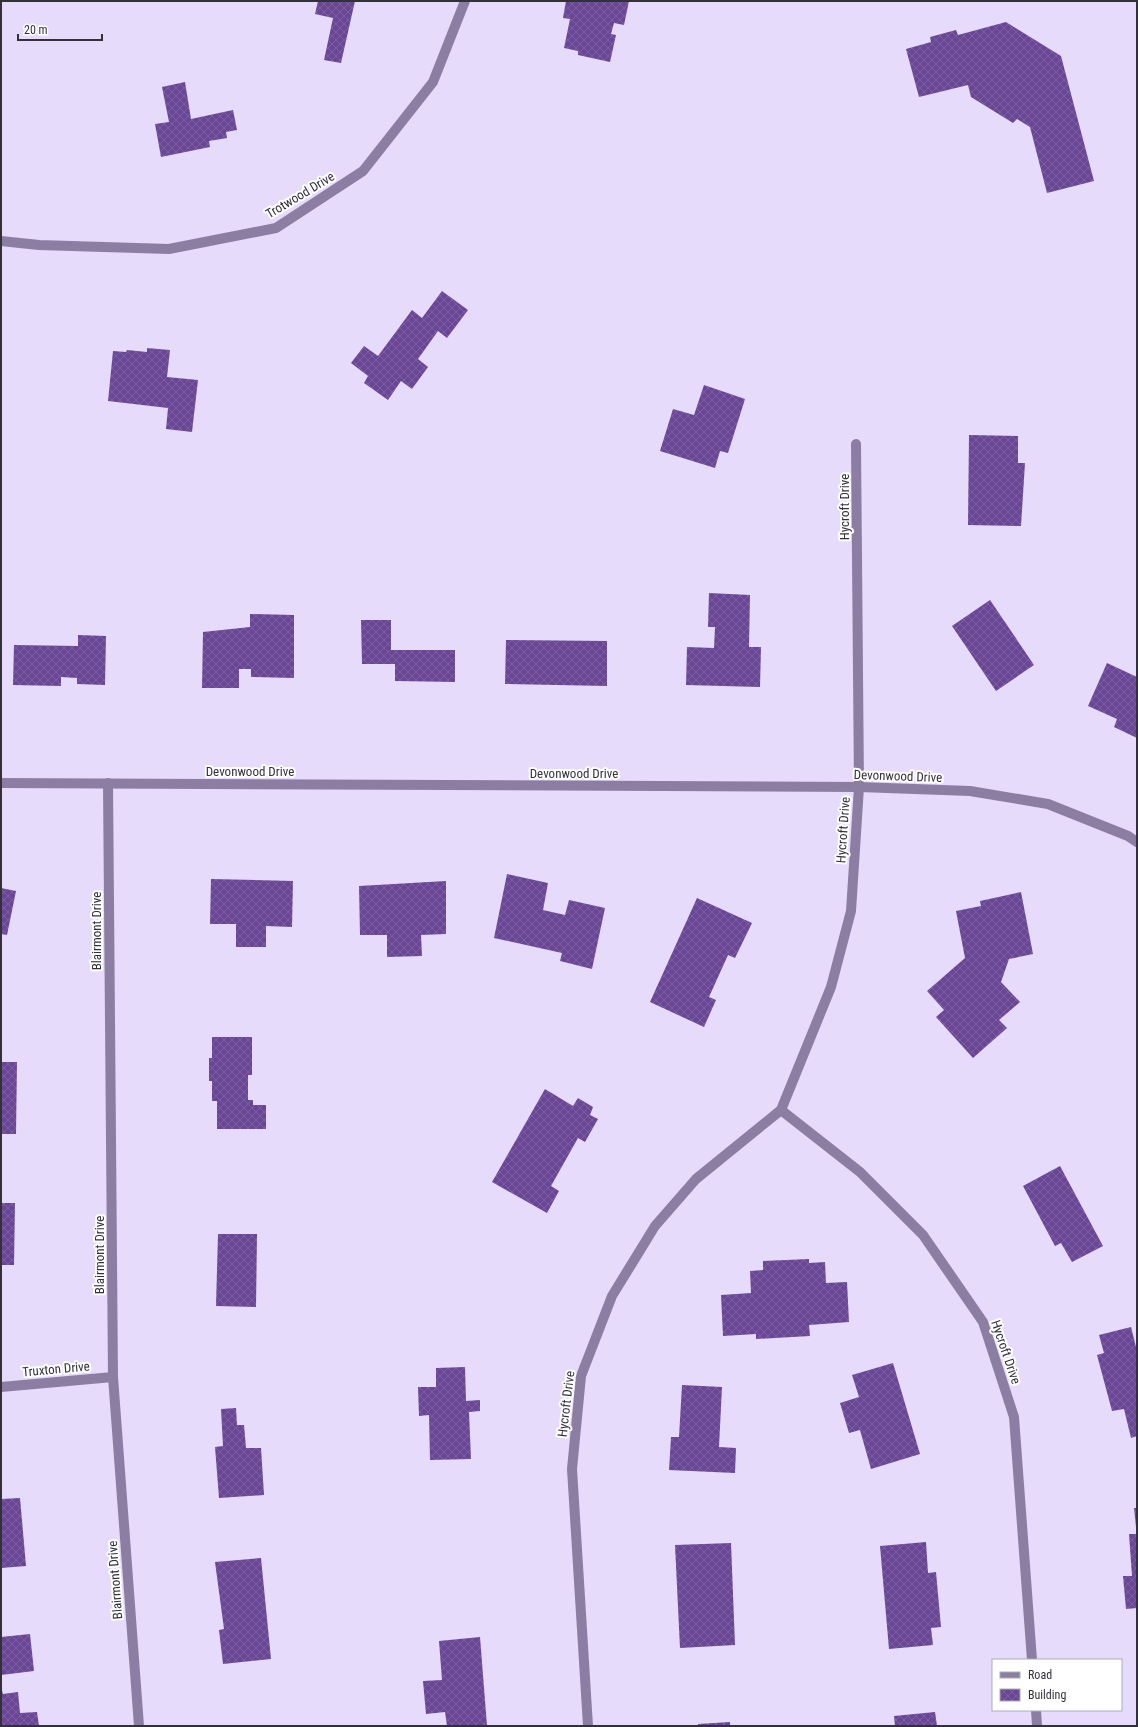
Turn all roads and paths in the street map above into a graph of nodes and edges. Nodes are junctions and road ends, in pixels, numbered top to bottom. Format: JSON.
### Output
{"nodes":[{"id":1,"x":465,"y":1,"type":"edge"},
{"id":2,"x":1,"y":241,"type":"edge"},
{"id":3,"x":856,"y":444,"type":"dead end"},
{"id":4,"x":1,"y":783,"type":"edge"},
{"id":5,"x":108,"y":783,"type":"junction"},
{"id":6,"x":859,"y":787,"type":"junction"},
{"id":7,"x":1137,"y":842,"type":"edge"},
{"id":8,"x":781,"y":1110,"type":"junction"},
{"id":9,"x":112,"y":1377,"type":"junction"},
{"id":10,"x":1,"y":1387,"type":"edge"},
{"id":11,"x":1032,"y":1659,"type":"edge"},
{"id":12,"x":1036,"y":1711,"type":"edge"},
{"id":13,"x":139,"y":1726,"type":"edge"},
{"id":14,"x":588,"y":1726,"type":"edge"},
{"id":15,"x":1037,"y":1726,"type":"edge"}],
"edges":[{"from":1,"to":2,"type":"street","name":"Trotwood Drive"},
{"from":3,"to":6,"type":"street","name":"Hycroft Drive"},
{"from":4,"to":5,"type":"street","name":"Devonwood Drive"},
{"from":5,"to":6,"type":"street","name":"Devonwood Drive"},
{"from":5,"to":9,"type":"street","name":"Blairmont Drive"},
{"from":6,"to":7,"type":"street","name":"Devonwood Drive"},
{"from":6,"to":8,"type":"street","name":"Hycroft Drive"},
{"from":8,"to":11,"type":"street","name":"Hycroft Drive"},
{"from":8,"to":14,"type":"street","name":"Hycroft Drive"},
{"from":9,"to":10,"type":"street","name":"Truxton Drive"},
{"from":9,"to":13,"type":"street","name":"Blairmont Drive"},
{"from":12,"to":15,"type":"street"}]}
